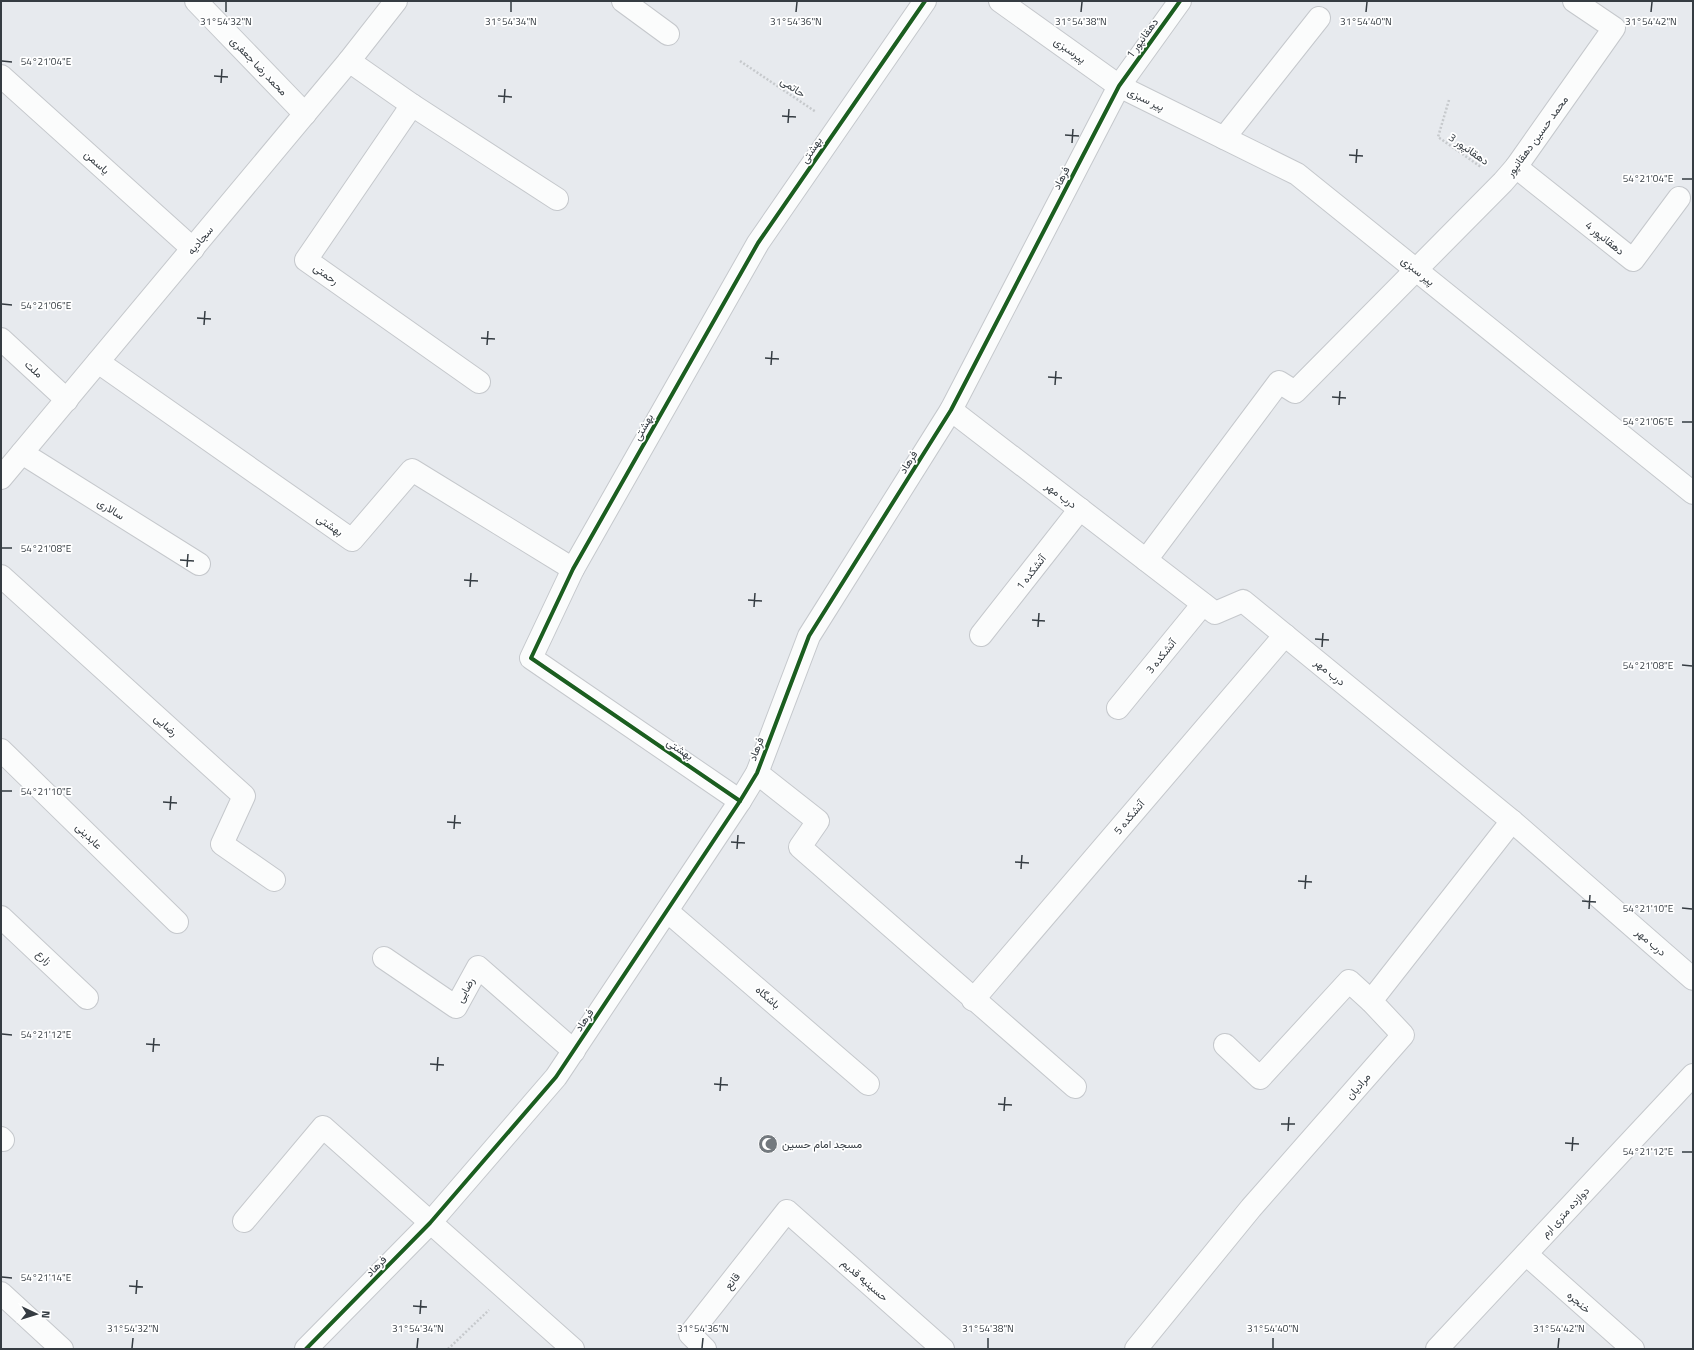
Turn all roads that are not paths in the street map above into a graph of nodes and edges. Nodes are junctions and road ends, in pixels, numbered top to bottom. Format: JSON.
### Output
{"nodes":[{"id":1,"x":196,"y":1,"type":"edge"},
{"id":2,"x":396,"y":1,"type":"edge"},
{"id":3,"x":623,"y":1,"type":"edge"},
{"id":4,"x":925,"y":1,"type":"edge"},
{"id":5,"x":1000,"y":1,"type":"edge"},
{"id":6,"x":1180,"y":1,"type":"edge"},
{"id":7,"x":1574,"y":1,"type":"edge"},
{"id":8,"x":1319,"y":18,"type":"dead end"},
{"id":9,"x":668,"y":34,"type":"dead end"},
{"id":10,"x":350,"y":61,"type":"junction"},
{"id":11,"x":1,"y":76,"type":"edge"},
{"id":12,"x":1119,"y":86,"type":"junction"},
{"id":13,"x":412,"y":105,"type":"junction"},
{"id":14,"x":305,"y":114,"type":"junction"},
{"id":15,"x":1224,"y":138,"type":"junction"},
{"id":16,"x":1509,"y":174,"type":"junction"},
{"id":17,"x":1679,"y":198,"type":"dead end"},
{"id":18,"x":557,"y":199,"type":"dead end"},
{"id":19,"x":193,"y":249,"type":"junction"},
{"id":20,"x":1416,"y":269,"type":"junction"},
{"id":21,"x":1,"y":339,"type":"edge"},
{"id":22,"x":98,"y":362,"type":"junction"},
{"id":23,"x":480,"y":382,"type":"dead end"},
{"id":24,"x":67,"y":400,"type":"junction"},
{"id":25,"x":951,"y":410,"type":"junction"},
{"id":26,"x":22,"y":453,"type":"junction"},
{"id":27,"x":1,"y":478,"type":"edge"},
{"id":28,"x":1693,"y":493,"type":"edge"},
{"id":29,"x":1080,"y":510,"type":"junction"},
{"id":30,"x":1146,"y":560,"type":"junction"},
{"id":31,"x":199,"y":564,"type":"dead end"},
{"id":32,"x":573,"y":569,"type":"junction"},
{"id":33,"x":1,"y":576,"type":"edge"},
{"id":34,"x":1203,"y":604,"type":"junction"},
{"id":35,"x":981,"y":635,"type":"dead end"},
{"id":36,"x":1285,"y":635,"type":"junction"},
{"id":37,"x":1118,"y":708,"type":"dead end"},
{"id":38,"x":1,"y":750,"type":"edge"},
{"id":39,"x":756,"y":773,"type":"junction"},
{"id":40,"x":740,"y":801,"type":"junction"},
{"id":41,"x":1512,"y":821,"type":"junction"},
{"id":42,"x":274,"y":880,"type":"dead end"},
{"id":43,"x":667,"y":911,"type":"junction"},
{"id":44,"x":1,"y":917,"type":"edge"},
{"id":45,"x":177,"y":922,"type":"dead end"},
{"id":46,"x":384,"y":958,"type":"dead end"},
{"id":47,"x":1693,"y":979,"type":"edge"},
{"id":48,"x":87,"y":998,"type":"dead end"},
{"id":49,"x":973,"y":1000,"type":"junction"},
{"id":50,"x":1371,"y":1001,"type":"junction"},
{"id":51,"x":1225,"y":1045,"type":"dead end"},
{"id":52,"x":574,"y":1051,"type":"junction"},
{"id":53,"x":1693,"y":1075,"type":"edge"},
{"id":54,"x":868,"y":1084,"type":"dead end"},
{"id":55,"x":1075,"y":1088,"type":"dead end"},
{"id":56,"x":787,"y":1211,"type":"joint"},
{"id":57,"x":244,"y":1221,"type":"dead end"},
{"id":58,"x":430,"y":1223,"type":"junction"},
{"id":59,"x":1526,"y":1254,"type":"junction"},
{"id":60,"x":1,"y":1293,"type":"edge"},
{"id":61,"x":62,"y":1349,"type":"edge"},
{"id":62,"x":306,"y":1349,"type":"edge"},
{"id":63,"x":573,"y":1349,"type":"edge"},
{"id":64,"x":705,"y":1349,"type":"edge"},
{"id":65,"x":943,"y":1349,"type":"edge"},
{"id":66,"x":1136,"y":1349,"type":"edge"},
{"id":67,"x":1437,"y":1349,"type":"edge"},
{"id":68,"x":1633,"y":1349,"type":"edge"}],
"edges":[{"from":1,"to":14,"type":"street","name":"محمد رضا جعفری"},
{"from":2,"to":10,"type":"street","name":"سجادیه"},
{"from":3,"to":9,"type":"street"},
{"from":4,"to":32,"type":"street","name":"بهشتی"},
{"from":5,"to":12,"type":"street","name":"پیرسبزی"},
{"from":6,"to":12,"type":"street","name":"دهقانپور 1"},
{"from":7,"to":16,"type":"street","name":"محمد حسین دهقانپور"},
{"from":8,"to":15,"type":"street"},
{"from":10,"to":13,"type":"street"},
{"from":10,"to":14,"type":"street","name":"سجادیه"},
{"from":11,"to":19,"type":"street","name":"یاسمن"},
{"from":12,"to":15,"type":"street","name":"پیر سبزی"},
{"from":12,"to":25,"type":"street","name":"فرهاد"},
{"from":13,"to":18,"type":"street"},
{"from":13,"to":23,"type":"street","name":"رحمتی"},
{"from":14,"to":19,"type":"street","name":"سجادیه"},
{"from":15,"to":20,"type":"street","name":"پیر سبزی"},
{"from":16,"to":17,"type":"street","name":"دهقانپور 4"},
{"from":16,"to":20,"type":"street","name":"محمد حسین دهقانپور"},
{"from":19,"to":22,"type":"street","name":"سجادیه"},
{"from":20,"to":28,"type":"street","name":"پیر سبزی"},
{"from":20,"to":30,"type":"street","name":"محمد حسین دهقانپور"},
{"from":21,"to":24,"type":"street","name":"ملت"},
{"from":22,"to":24,"type":"street","name":"سجادیه"},
{"from":22,"to":32,"type":"street","name":"بهشتی"},
{"from":24,"to":26,"type":"street","name":"سجادیه"},
{"from":25,"to":29,"type":"street","name":"درب مهر"},
{"from":25,"to":39,"type":"street","name":"فرهاد"},
{"from":26,"to":27,"type":"street","name":"سجادیه"},
{"from":26,"to":31,"type":"street","name":"سالاری"},
{"from":29,"to":30,"type":"street","name":"درب مهر"},
{"from":29,"to":35,"type":"street","name":"آتشکده 1"},
{"from":30,"to":34,"type":"street","name":"درب مهر"},
{"from":32,"to":40,"type":"street","name":"بهشتی"},
{"from":33,"to":42,"type":"street","name":"رضایی"},
{"from":34,"to":36,"type":"street","name":"درب مهر"},
{"from":34,"to":37,"type":"street","name":"آتشکده 3"},
{"from":36,"to":41,"type":"street","name":"درب مهر"},
{"from":36,"to":49,"type":"street","name":"آتشکده 5"},
{"from":38,"to":45,"type":"street","name":"عابدینی"},
{"from":39,"to":40,"type":"street","name":"فرهاد"},
{"from":39,"to":49,"type":"street"},
{"from":40,"to":43,"type":"street","name":"فرهاد"},
{"from":41,"to":47,"type":"street","name":"درب مهر"},
{"from":41,"to":50,"type":"street"},
{"from":43,"to":52,"type":"street","name":"فرهاد"},
{"from":43,"to":54,"type":"street","name":"باشگاه"},
{"from":44,"to":48,"type":"street","name":"زارع"},
{"from":46,"to":52,"type":"street","name":"رضایی"},
{"from":49,"to":55,"type":"street"},
{"from":50,"to":51,"type":"street"},
{"from":50,"to":66,"type":"street","name":"مرادیان"},
{"from":52,"to":58,"type":"street","name":"فرهاد"},
{"from":53,"to":59,"type":"street","name":"دوازده متری ارم"},
{"from":56,"to":64,"type":"street","name":"قانع"},
{"from":56,"to":65,"type":"street","name":"حسینیه قدیم"},
{"from":57,"to":58,"type":"street"},
{"from":58,"to":62,"type":"street","name":"فرهاد"},
{"from":58,"to":63,"type":"street"},
{"from":59,"to":67,"type":"street","name":"دوازده متری ارم"},
{"from":59,"to":68,"type":"street","name":"خنجره"},
{"from":60,"to":61,"type":"street"}]}
